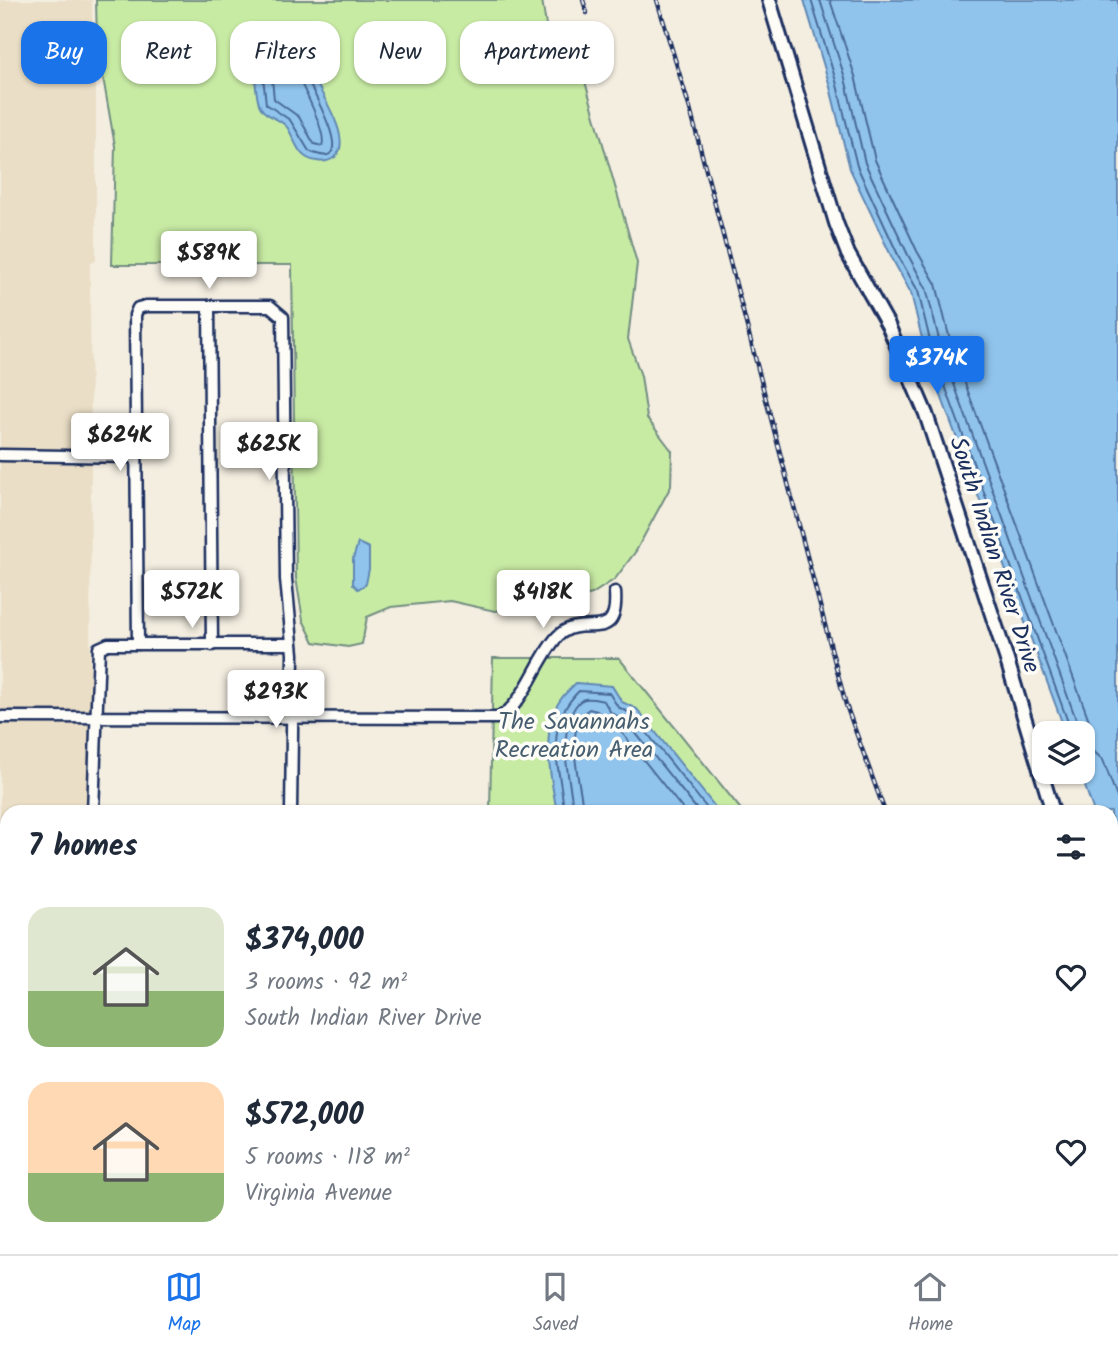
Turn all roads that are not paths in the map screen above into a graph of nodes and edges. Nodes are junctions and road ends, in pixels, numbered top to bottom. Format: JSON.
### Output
{"nodes":[{"id":1,"x":769,"y":0,"type":"edge"},
{"id":2,"x":209,"y":306,"type":"junction"},
{"id":3,"x":0,"y":455,"type":"edge"},
{"id":4,"x":135,"y":457,"type":"junction"},
{"id":5,"x":615,"y":592,"type":"dead end"},
{"id":6,"x":138,"y":644,"type":"junction"},
{"id":7,"x":291,"y":644,"type":"junction"},
{"id":8,"x":212,"y":645,"type":"junction"},
{"id":9,"x":0,"y":717,"type":"edge"},
{"id":10,"x":96,"y":718,"type":"junction"},
{"id":11,"x":292,"y":719,"type":"junction"},
{"id":12,"x":93,"y":805,"type":"edge"},
{"id":13,"x":291,"y":805,"type":"edge"},
{"id":14,"x":1051,"y":805,"type":"edge"}],
"edges":[{"from":1,"to":14,"type":"main road","name":"South Indian River Drive"},
{"from":2,"to":4,"type":"street"},
{"from":2,"to":7,"type":"street"},
{"from":2,"to":8,"type":"street"},
{"from":3,"to":4,"type":"street"},
{"from":4,"to":6,"type":"street"},
{"from":5,"to":11,"type":"street"},
{"from":6,"to":8,"type":"street"},
{"from":6,"to":10,"type":"street"},
{"from":7,"to":8,"type":"street"},
{"from":7,"to":11,"type":"street"},
{"from":9,"to":10,"type":"street"},
{"from":10,"to":11,"type":"street"},
{"from":10,"to":12,"type":"street"},
{"from":11,"to":13,"type":"street"}]}
